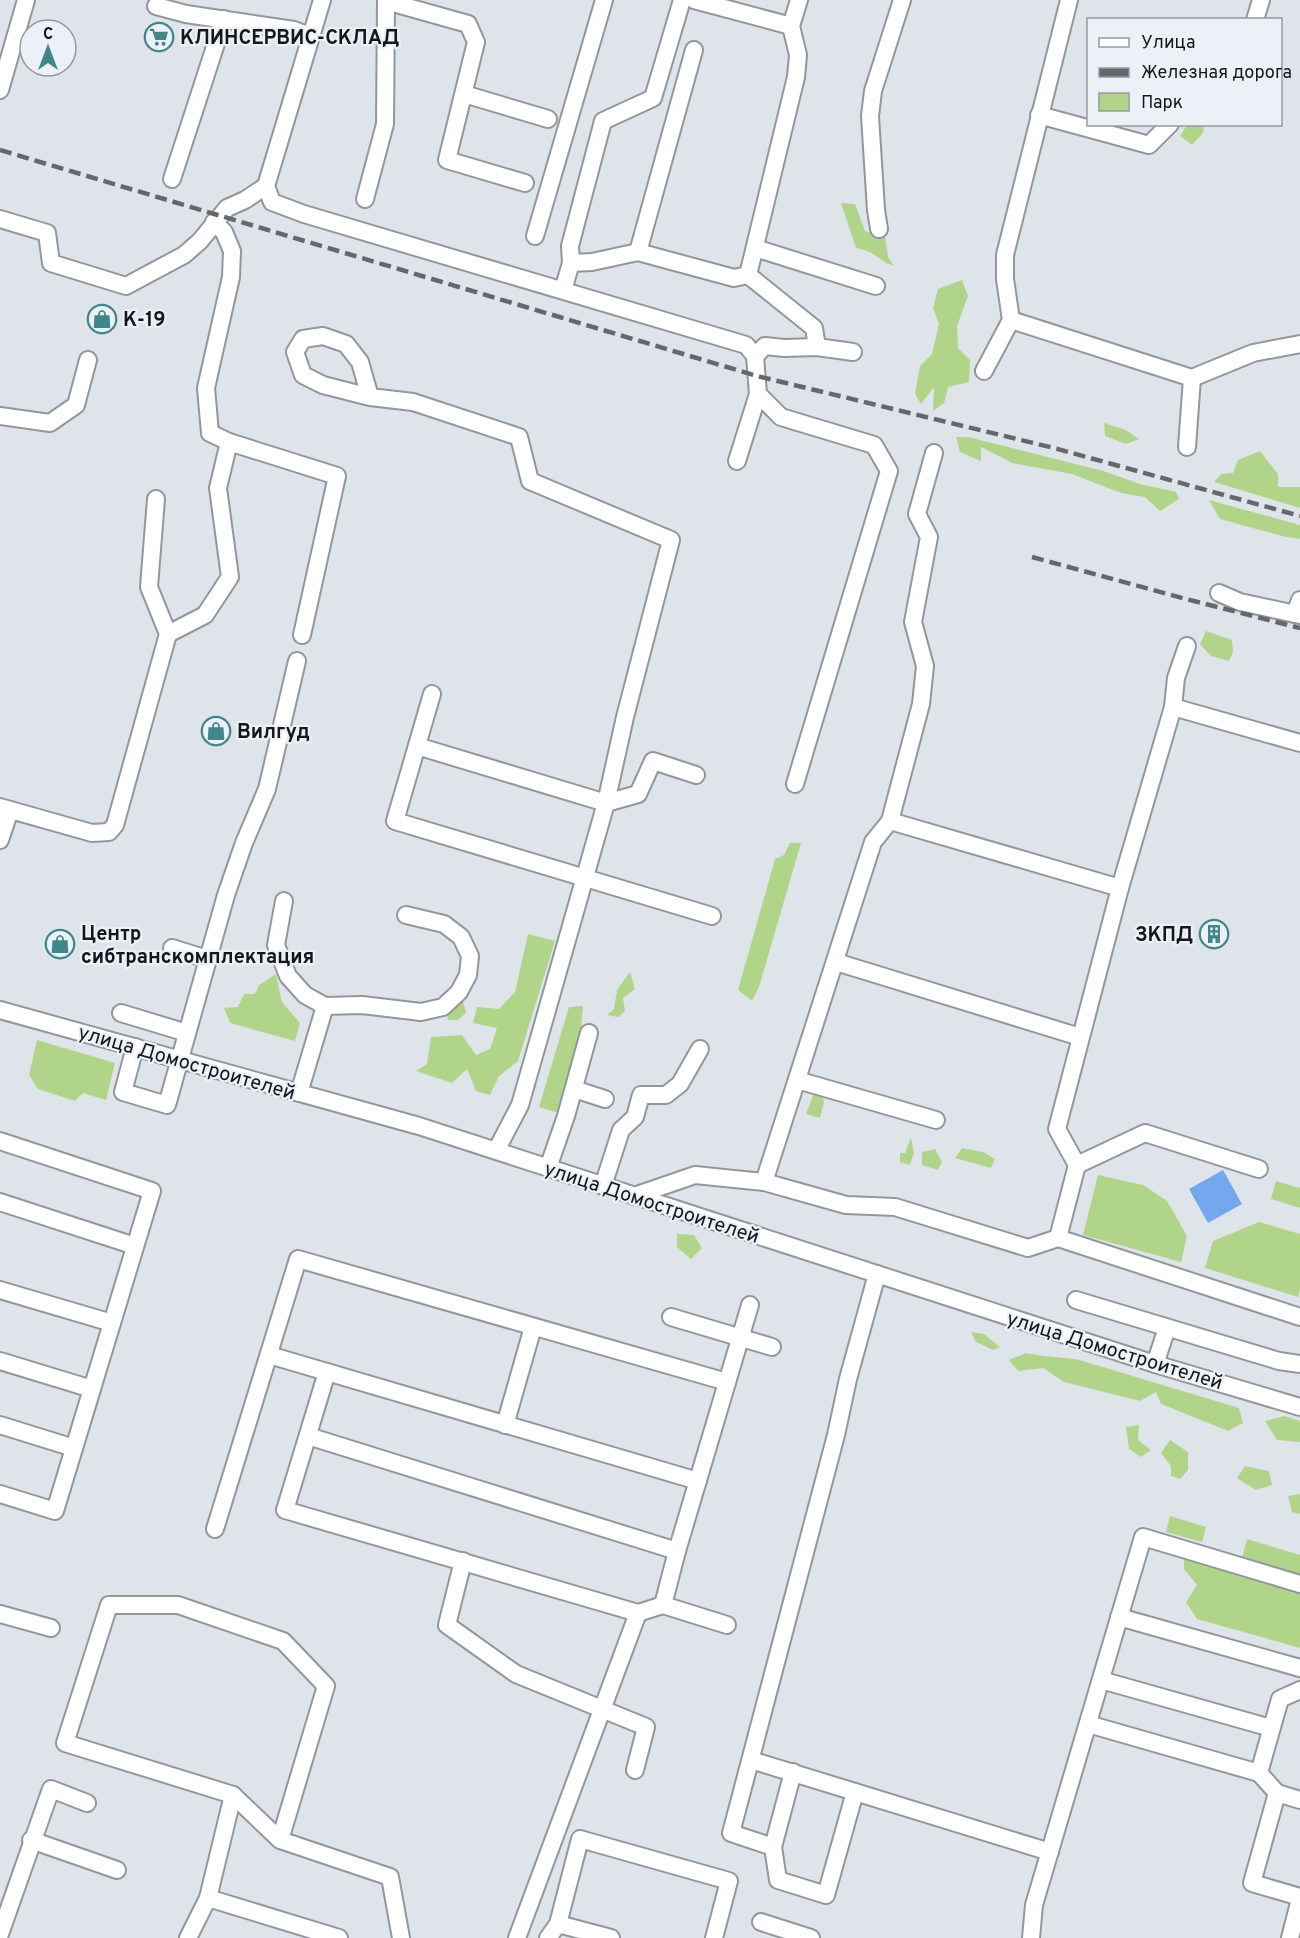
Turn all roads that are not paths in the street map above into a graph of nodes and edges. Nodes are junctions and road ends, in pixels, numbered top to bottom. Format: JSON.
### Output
{"nodes":[{"id":1,"x":26,"y":0,"type":"edge"},
{"id":2,"x":322,"y":0,"type":"edge"},
{"id":3,"x":386,"y":0,"type":"edge"},
{"id":4,"x":604,"y":0,"type":"edge"},
{"id":5,"x":682,"y":0,"type":"edge"},
{"id":6,"x":694,"y":0,"type":"edge"},
{"id":7,"x":799,"y":0,"type":"edge"},
{"id":8,"x":902,"y":0,"type":"edge"},
{"id":9,"x":1069,"y":0,"type":"edge"},
{"id":10,"x":1261,"y":0,"type":"edge"},
{"id":11,"x":736,"y":5,"type":"edge"},
{"id":12,"x":156,"y":6,"type":"dead end"},
{"id":13,"x":1256,"y":18,"type":"edge"},
{"id":14,"x":224,"y":19,"type":"junction"},
{"id":15,"x":791,"y":26,"type":"junction"},
{"id":16,"x":310,"y":36,"type":"junction"},
{"id":17,"x":693,"y":50,"type":"dead end"},
{"id":18,"x":0,"y":90,"type":"edge"},
{"id":19,"x":464,"y":94,"type":"junction"},
{"id":20,"x":1039,"y":115,"type":"junction"},
{"id":21,"x":548,"y":119,"type":"dead end"},
{"id":22,"x":1168,"y":126,"type":"edge"},
{"id":23,"x":172,"y":179,"type":"dead end"},
{"id":24,"x":525,"y":183,"type":"dead end"},
{"id":25,"x":266,"y":186,"type":"junction"},
{"id":26,"x":365,"y":199,"type":"dead end"},
{"id":27,"x":0,"y":219,"type":"edge"},
{"id":28,"x":214,"y":222,"type":"junction"},
{"id":29,"x":879,"y":229,"type":"dead end"},
{"id":30,"x":535,"y":236,"type":"dead end"},
{"id":31,"x":755,"y":248,"type":"junction"},
{"id":32,"x":638,"y":252,"type":"junction"},
{"id":33,"x":571,"y":263,"type":"junction"},
{"id":34,"x":748,"y":275,"type":"junction"},
{"id":35,"x":876,"y":286,"type":"dead end"},
{"id":36,"x":563,"y":290,"type":"junction"},
{"id":37,"x":1011,"y":320,"type":"junction"},
{"id":38,"x":1300,"y":344,"type":"edge"},
{"id":39,"x":817,"y":347,"type":"junction"},
{"id":40,"x":853,"y":352,"type":"dead end"},
{"id":41,"x":754,"y":356,"type":"junction"},
{"id":42,"x":88,"y":360,"type":"dead end"},
{"id":43,"x":984,"y":371,"type":"dead end"},
{"id":44,"x":1192,"y":378,"type":"junction"},
{"id":45,"x":758,"y":394,"type":"junction"},
{"id":46,"x":370,"y":397,"type":"junction"},
{"id":47,"x":0,"y":416,"type":"edge"},
{"id":48,"x":229,"y":442,"type":"junction"},
{"id":49,"x":1186,"y":447,"type":"dead end"},
{"id":50,"x":934,"y":453,"type":"dead end"},
{"id":51,"x":737,"y":461,"type":"dead end"},
{"id":52,"x":156,"y":499,"type":"dead end"},
{"id":53,"x":1219,"y":593,"type":"dead end"},
{"id":54,"x":1298,"y":610,"type":"edge"},
{"id":55,"x":168,"y":634,"type":"junction"},
{"id":56,"x":302,"y":635,"type":"dead end"},
{"id":57,"x":1186,"y":646,"type":"dead end"},
{"id":58,"x":297,"y":660,"type":"dead end"},
{"id":59,"x":432,"y":693,"type":"dead end"},
{"id":60,"x":1173,"y":707,"type":"junction"},
{"id":61,"x":1300,"y":742,"type":"edge"},
{"id":62,"x":417,"y":746,"type":"junction"},
{"id":63,"x":696,"y":776,"type":"dead end"},
{"id":64,"x":795,"y":784,"type":"dead end"},
{"id":65,"x":606,"y":803,"type":"junction"},
{"id":66,"x":5,"y":808,"type":"edge"},
{"id":67,"x":890,"y":821,"type":"junction"},
{"id":68,"x":0,"y":840,"type":"edge"},
{"id":69,"x":584,"y":878,"type":"junction"},
{"id":70,"x":1120,"y":888,"type":"junction"},
{"id":71,"x":284,"y":901,"type":"dead end"},
{"id":72,"x":406,"y":915,"type":"dead end"},
{"id":73,"x":712,"y":916,"type":"dead end"},
{"id":74,"x":172,"y":948,"type":"dead end"},
{"id":75,"x":207,"y":959,"type":"junction"},
{"id":76,"x":836,"y":962,"type":"junction"},
{"id":77,"x":325,"y":1006,"type":"junction"},
{"id":78,"x":0,"y":1010,"type":"edge"},
{"id":79,"x":121,"y":1013,"type":"dead end"},
{"id":80,"x":187,"y":1033,"type":"junction"},
{"id":81,"x":590,"y":1033,"type":"dead end"},
{"id":82,"x":1080,"y":1037,"type":"junction"},
{"id":83,"x":135,"y":1047,"type":"junction"},
{"id":84,"x":700,"y":1049,"type":"dead end"},
{"id":85,"x":180,"y":1060,"type":"junction"},
{"id":86,"x":797,"y":1080,"type":"junction"},
{"id":87,"x":574,"y":1089,"type":"junction"},
{"id":88,"x":299,"y":1093,"type":"junction"},
{"id":89,"x":605,"y":1099,"type":"dead end"},
{"id":90,"x":936,"y":1120,"type":"dead end"},
{"id":91,"x":0,"y":1141,"type":"edge"},
{"id":92,"x":496,"y":1151,"type":"junction"},
{"id":93,"x":1077,"y":1165,"type":"junction"},
{"id":94,"x":548,"y":1168,"type":"junction"},
{"id":95,"x":1258,"y":1169,"type":"dead end"},
{"id":96,"x":764,"y":1182,"type":"junction"},
{"id":97,"x":603,"y":1186,"type":"junction"},
{"id":98,"x":634,"y":1196,"type":"junction"},
{"id":99,"x":0,"y":1202,"type":"edge"},
{"id":100,"x":1058,"y":1238,"type":"junction"},
{"id":101,"x":135,"y":1246,"type":"junction"},
{"id":102,"x":877,"y":1274,"type":"junction"},
{"id":103,"x":0,"y":1290,"type":"edge"},
{"id":104,"x":1076,"y":1300,"type":"dead end"},
{"id":105,"x":750,"y":1305,"type":"dead end"},
{"id":106,"x":671,"y":1317,"type":"dead end"},
{"id":107,"x":1300,"y":1317,"type":"edge"},
{"id":108,"x":112,"y":1323,"type":"junction"},
{"id":109,"x":533,"y":1326,"type":"junction"},
{"id":110,"x":1167,"y":1328,"type":"junction"},
{"id":111,"x":740,"y":1338,"type":"junction"},
{"id":112,"x":772,"y":1347,"type":"dead end"},
{"id":113,"x":268,"y":1354,"type":"junction"},
{"id":114,"x":0,"y":1361,"type":"edge"},
{"id":115,"x":1155,"y":1364,"type":"junction"},
{"id":116,"x":1300,"y":1364,"type":"edge"},
{"id":117,"x":327,"y":1372,"type":"junction"},
{"id":118,"x":727,"y":1382,"type":"junction"},
{"id":119,"x":92,"y":1389,"type":"junction"},
{"id":120,"x":1300,"y":1407,"type":"edge"},
{"id":121,"x":0,"y":1425,"type":"edge"},
{"id":122,"x":506,"y":1425,"type":"junction"},
{"id":123,"x":308,"y":1436,"type":"junction"},
{"id":124,"x":74,"y":1448,"type":"junction"},
{"id":125,"x":698,"y":1481,"type":"junction"},
{"id":126,"x":0,"y":1494,"type":"edge"},
{"id":127,"x":215,"y":1529,"type":"dead end"},
{"id":128,"x":677,"y":1551,"type":"junction"},
{"id":129,"x":463,"y":1561,"type":"junction"},
{"id":130,"x":1300,"y":1584,"type":"edge"},
{"id":131,"x":663,"y":1605,"type":"junction"},
{"id":132,"x":638,"y":1613,"type":"junction"},
{"id":133,"x":0,"y":1614,"type":"edge"},
{"id":134,"x":1119,"y":1617,"type":"junction"},
{"id":135,"x":727,"y":1625,"type":"dead end"},
{"id":136,"x":51,"y":1628,"type":"dead end"},
{"id":137,"x":1300,"y":1668,"type":"edge"},
{"id":138,"x":1101,"y":1680,"type":"junction"},
{"id":139,"x":1300,"y":1690,"type":"edge"},
{"id":140,"x":603,"y":1708,"type":"junction"},
{"id":141,"x":1088,"y":1724,"type":"junction"},
{"id":142,"x":1271,"y":1728,"type":"junction"},
{"id":143,"x":751,"y":1760,"type":"junction"},
{"id":144,"x":635,"y":1770,"type":"dead end"},
{"id":145,"x":792,"y":1772,"type":"junction"},
{"id":146,"x":1259,"y":1773,"type":"junction"},
{"id":147,"x":855,"y":1792,"type":"junction"},
{"id":148,"x":1277,"y":1793,"type":"junction"},
{"id":149,"x":233,"y":1795,"type":"junction"},
{"id":150,"x":1300,"y":1800,"type":"edge"},
{"id":151,"x":87,"y":1803,"type":"dead end"},
{"id":152,"x":31,"y":1840,"type":"junction"},
{"id":153,"x":280,"y":1840,"type":"junction"},
{"id":154,"x":773,"y":1846,"type":"junction"},
{"id":155,"x":1050,"y":1852,"type":"junction"},
{"id":156,"x":117,"y":1870,"type":"dead end"},
{"id":157,"x":208,"y":1898,"type":"junction"},
{"id":158,"x":1300,"y":1898,"type":"edge"},
{"id":159,"x":761,"y":1922,"type":"dead end"},
{"id":160,"x":558,"y":1924,"type":"junction"},
{"id":161,"x":0,"y":1934,"type":"edge"},
{"id":162,"x":188,"y":1938,"type":"edge"},
{"id":163,"x":339,"y":1938,"type":"edge"},
{"id":164,"x":401,"y":1938,"type":"edge"},
{"id":165,"x":518,"y":1938,"type":"edge"},
{"id":166,"x":548,"y":1938,"type":"edge"},
{"id":167,"x":611,"y":1938,"type":"edge"},
{"id":168,"x":714,"y":1938,"type":"edge"},
{"id":169,"x":811,"y":1938,"type":"edge"},
{"id":170,"x":1031,"y":1938,"type":"edge"},
{"id":171,"x":1290,"y":1938,"type":"edge"}],
"edges":[{"from":1,"to":18,"type":"street"},
{"from":2,"to":16,"type":"street"},
{"from":3,"to":19,"type":"street"},
{"from":3,"to":26,"type":"street"},
{"from":4,"to":30,"type":"street"},
{"from":5,"to":33,"type":"street"},
{"from":6,"to":11,"type":"street"},
{"from":7,"to":15,"type":"street"},
{"from":8,"to":29,"type":"street"},
{"from":9,"to":20,"type":"street"},
{"from":10,"to":13,"type":"street"},
{"from":11,"to":15,"type":"street"},
{"from":12,"to":14,"type":"street"},
{"from":14,"to":16,"type":"street"},
{"from":14,"to":23,"type":"street"},
{"from":15,"to":31,"type":"street"},
{"from":16,"to":25,"type":"street"},
{"from":17,"to":32,"type":"street"},
{"from":19,"to":21,"type":"street"},
{"from":19,"to":24,"type":"street"},
{"from":20,"to":22,"type":"street"},
{"from":20,"to":37,"type":"street"},
{"from":25,"to":28,"type":"street"},
{"from":25,"to":36,"type":"street"},
{"from":27,"to":28,"type":"street"},
{"from":28,"to":48,"type":"street"},
{"from":31,"to":34,"type":"street"},
{"from":31,"to":35,"type":"street"},
{"from":32,"to":33,"type":"street"},
{"from":32,"to":34,"type":"street"},
{"from":33,"to":36,"type":"street"},
{"from":34,"to":39,"type":"street"},
{"from":36,"to":41,"type":"street"},
{"from":37,"to":43,"type":"street"},
{"from":37,"to":44,"type":"street"},
{"from":38,"to":44,"type":"street"},
{"from":39,"to":40,"type":"street"},
{"from":39,"to":41,"type":"street"},
{"from":41,"to":45,"type":"street"},
{"from":42,"to":47,"type":"street"},
{"from":44,"to":49,"type":"street"},
{"from":45,"to":51,"type":"street"},
{"from":45,"to":64,"type":"street"},
{"from":46,"to":46,"type":"street"},
{"from":46,"to":65,"type":"street"},
{"from":48,"to":55,"type":"street"},
{"from":48,"to":56,"type":"street"},
{"from":50,"to":67,"type":"street"},
{"from":52,"to":55,"type":"street"},
{"from":53,"to":54,"type":"street"},
{"from":55,"to":66,"type":"street"},
{"from":57,"to":60,"type":"street"},
{"from":58,"to":75,"type":"street"},
{"from":59,"to":62,"type":"street"},
{"from":60,"to":61,"type":"street"},
{"from":60,"to":70,"type":"street"},
{"from":62,"to":65,"type":"street"},
{"from":62,"to":69,"type":"street"},
{"from":63,"to":65,"type":"street"},
{"from":65,"to":69,"type":"street"},
{"from":66,"to":68,"type":"street"},
{"from":67,"to":70,"type":"street"},
{"from":67,"to":76,"type":"street"},
{"from":69,"to":73,"type":"street"},
{"from":69,"to":92,"type":"street"},
{"from":70,"to":82,"type":"street"},
{"from":71,"to":77,"type":"street"},
{"from":72,"to":77,"type":"street"},
{"from":74,"to":75,"type":"street"},
{"from":75,"to":80,"type":"street"},
{"from":76,"to":82,"type":"street"},
{"from":76,"to":86,"type":"street"},
{"from":77,"to":88,"type":"street"},
{"from":78,"to":83,"type":"street","name":"улица Домостроителей"},
{"from":79,"to":80,"type":"street"},
{"from":80,"to":85,"type":"street"},
{"from":81,"to":87,"type":"street"},
{"from":82,"to":93,"type":"street"},
{"from":83,"to":85,"type":"street","name":"улица Домостроителей"},
{"from":83,"to":85,"type":"street"},
{"from":84,"to":97,"type":"street"},
{"from":85,"to":88,"type":"street","name":"улица Домостроителей"},
{"from":86,"to":90,"type":"street"},
{"from":86,"to":96,"type":"street"},
{"from":87,"to":89,"type":"street"},
{"from":87,"to":94,"type":"street"},
{"from":88,"to":92,"type":"street","name":"улица Домостроителей"},
{"from":91,"to":101,"type":"street"},
{"from":92,"to":94,"type":"street","name":"улица Домостроителей"},
{"from":93,"to":95,"type":"street"},
{"from":93,"to":100,"type":"street"},
{"from":94,"to":97,"type":"street","name":"улица Домостроителей"},
{"from":96,"to":98,"type":"street"},
{"from":96,"to":100,"type":"street"},
{"from":97,"to":98,"type":"street","name":"улица Домостроителей"},
{"from":98,"to":102,"type":"street","name":"улица Домостроителей"},
{"from":99,"to":101,"type":"street"},
{"from":100,"to":107,"type":"street"},
{"from":101,"to":108,"type":"street"},
{"from":102,"to":115,"type":"street","name":"улица Домостроителей"},
{"from":102,"to":143,"type":"street"},
{"from":103,"to":108,"type":"street"},
{"from":104,"to":110,"type":"street"},
{"from":105,"to":111,"type":"street"},
{"from":106,"to":111,"type":"street"},
{"from":108,"to":119,"type":"street"},
{"from":109,"to":113,"type":"street"},
{"from":109,"to":118,"type":"street"},
{"from":109,"to":122,"type":"street"},
{"from":110,"to":115,"type":"street"},
{"from":110,"to":116,"type":"street"},
{"from":111,"to":112,"type":"street"},
{"from":111,"to":118,"type":"street"},
{"from":113,"to":117,"type":"street"},
{"from":113,"to":127,"type":"street"},
{"from":114,"to":119,"type":"street"},
{"from":115,"to":120,"type":"street","name":"улица Домостроителей"},
{"from":117,"to":122,"type":"street"},
{"from":117,"to":123,"type":"street"},
{"from":118,"to":125,"type":"street"},
{"from":119,"to":124,"type":"street"},
{"from":121,"to":124,"type":"street"},
{"from":122,"to":125,"type":"street"},
{"from":123,"to":128,"type":"street"},
{"from":123,"to":129,"type":"street"},
{"from":124,"to":126,"type":"street"},
{"from":125,"to":128,"type":"street"},
{"from":128,"to":131,"type":"street"},
{"from":129,"to":132,"type":"street"},
{"from":129,"to":140,"type":"street"},
{"from":130,"to":134,"type":"street"},
{"from":131,"to":132,"type":"street"},
{"from":131,"to":135,"type":"street"},
{"from":132,"to":140,"type":"street"},
{"from":133,"to":136,"type":"street"},
{"from":134,"to":137,"type":"street"},
{"from":134,"to":138,"type":"street"},
{"from":138,"to":141,"type":"street"},
{"from":138,"to":142,"type":"street"},
{"from":139,"to":142,"type":"street"},
{"from":140,"to":144,"type":"street"},
{"from":140,"to":165,"type":"street"},
{"from":141,"to":146,"type":"street"},
{"from":141,"to":155,"type":"street"},
{"from":142,"to":146,"type":"street"},
{"from":143,"to":145,"type":"street"},
{"from":143,"to":154,"type":"street"},
{"from":145,"to":147,"type":"street"},
{"from":145,"to":154,"type":"street"},
{"from":146,"to":148,"type":"street"},
{"from":147,"to":154,"type":"street"},
{"from":147,"to":155,"type":"street"},
{"from":148,"to":150,"type":"street"},
{"from":148,"to":158,"type":"street"},
{"from":149,"to":153,"type":"street"},
{"from":149,"to":153,"type":"street"},
{"from":149,"to":157,"type":"street"},
{"from":151,"to":152,"type":"street"},
{"from":152,"to":156,"type":"street"},
{"from":152,"to":161,"type":"street"},
{"from":153,"to":164,"type":"street"},
{"from":155,"to":170,"type":"street"},
{"from":157,"to":162,"type":"street"},
{"from":157,"to":163,"type":"street"},
{"from":158,"to":171,"type":"street"},
{"from":159,"to":169,"type":"street"},
{"from":160,"to":166,"type":"street"},
{"from":160,"to":167,"type":"street"},
{"from":160,"to":168,"type":"street"}]}
